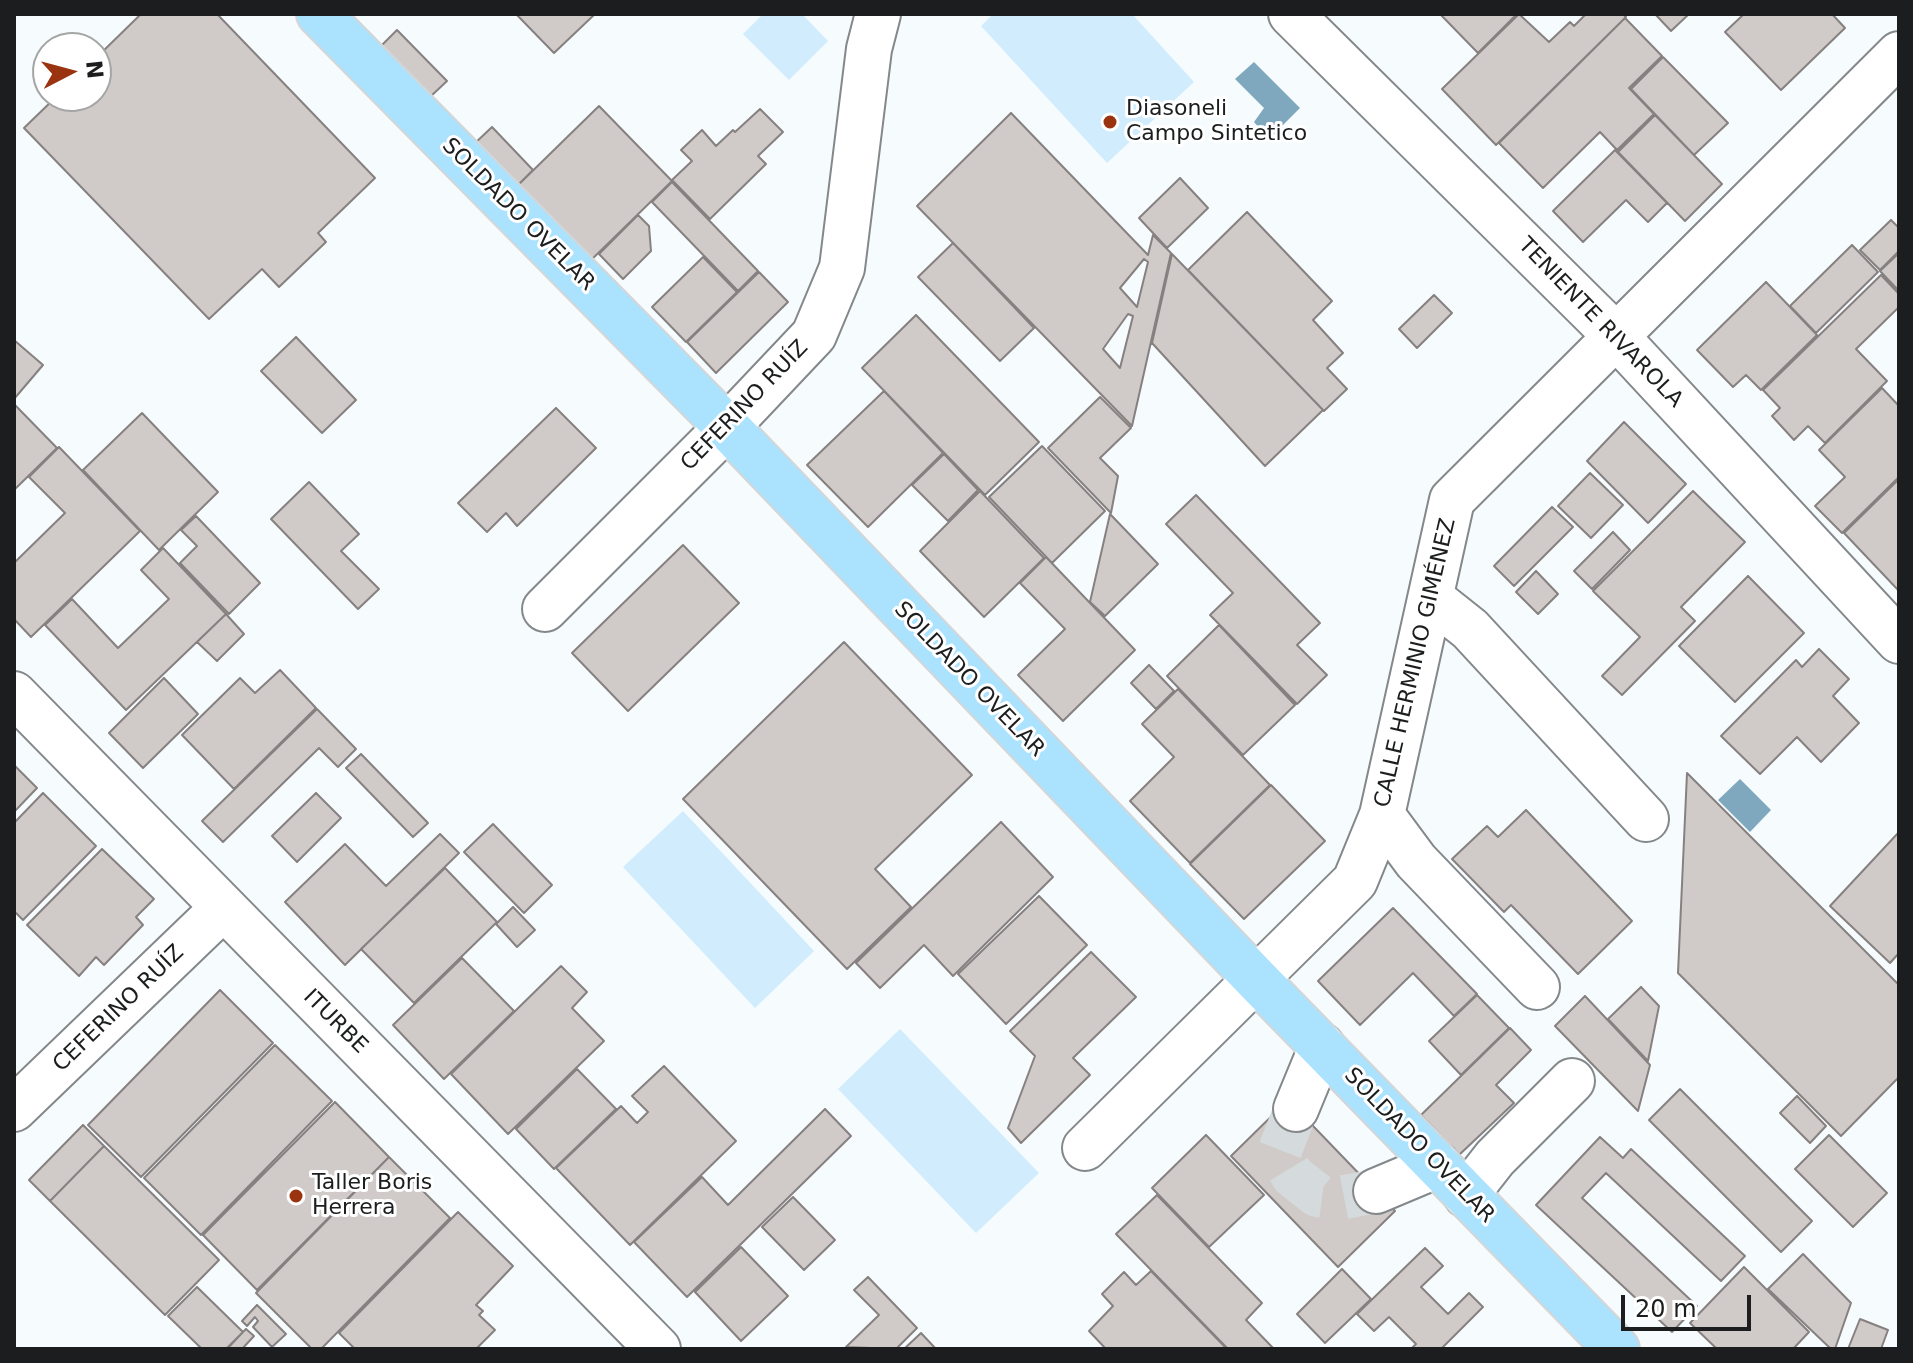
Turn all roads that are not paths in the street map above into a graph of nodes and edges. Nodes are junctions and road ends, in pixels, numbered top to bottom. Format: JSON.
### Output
{"nodes":[{"id":1,"x":319,"y":14,"type":"edge"},
{"id":2,"x":878,"y":14,"type":"edge"},
{"id":3,"x":1291,"y":14,"type":"edge"},
{"id":4,"x":1899,"y":54,"type":"edge"},
{"id":5,"x":1615,"y":335,"type":"junction"},
{"id":6,"x":727,"y":427,"type":"junction"},
{"id":7,"x":1431,"y":598,"type":"junction"},
{"id":8,"x":545,"y":609,"type":"dead end"},
{"id":9,"x":1899,"y":641,"type":"edge"},
{"id":10,"x":14,"y":694,"type":"edge"},
{"id":11,"x":1382,"y":815,"type":"junction"},
{"id":12,"x":1646,"y":819,"type":"dead end"},
{"id":13,"x":223,"y":908,"type":"junction"},
{"id":14,"x":1257,"y":980,"type":"junction"},
{"id":15,"x":1537,"y":987,"type":"dead end"},
{"id":16,"x":1322,"y":1046,"type":"junction"},
{"id":17,"x":1572,"y":1081,"type":"dead end"},
{"id":18,"x":14,"y":1109,"type":"edge"},
{"id":19,"x":1296,"y":1109,"type":"tunnel mouth"},
{"id":20,"x":1085,"y":1148,"type":"dead end"},
{"id":21,"x":1452,"y":1180,"type":"junction"},
{"id":22,"x":1376,"y":1191,"type":"tunnel mouth"},
{"id":23,"x":658,"y":1349,"type":"edge"},
{"id":24,"x":1617,"y":1349,"type":"edge"}],
"edges":[{"from":1,"to":6,"type":"main road","name":"SOLDADO OVELAR"},
{"from":2,"to":6,"type":"street","name":"CEFERINO RUÍZ"},
{"from":3,"to":5,"type":"street","name":"TENIENTE RIVAROLA"},
{"from":4,"to":5,"type":"street","name":"CALLE HERMINIO GIMÉNEZ"},
{"from":5,"to":7,"type":"street","name":"CALLE HERMINIO GIMÉNEZ"},
{"from":5,"to":9,"type":"street","name":"TENIENTE RIVAROLA"},
{"from":6,"to":8,"type":"street","name":"CEFERINO RUÍZ"},
{"from":6,"to":14,"type":"main road","name":"SOLDADO OVELAR"},
{"from":7,"to":11,"type":"street","name":"CALLE HERMINIO GIMÉNEZ"},
{"from":7,"to":12,"type":"street"},
{"from":10,"to":13,"type":"street","name":"ITURBE"},
{"from":11,"to":14,"type":"street","name":"CALLE HERMINIO GIMÉNEZ"},
{"from":11,"to":15,"type":"street"},
{"from":13,"to":18,"type":"street","name":"CEFERINO RUÍZ"},
{"from":13,"to":23,"type":"street","name":"ITURBE"},
{"from":14,"to":16,"type":"main road","name":"SOLDADO OVELAR"},
{"from":14,"to":20,"type":"street","name":"CALLE HERMINIO GIMÉNEZ"},
{"from":16,"to":19,"type":"street"},
{"from":16,"to":21,"type":"main road","name":"SOLDADO OVELAR"},
{"from":17,"to":21,"type":"street"},
{"from":21,"to":22,"type":"street"},
{"from":21,"to":24,"type":"main road","name":"SOLDADO OVELAR"}]}
